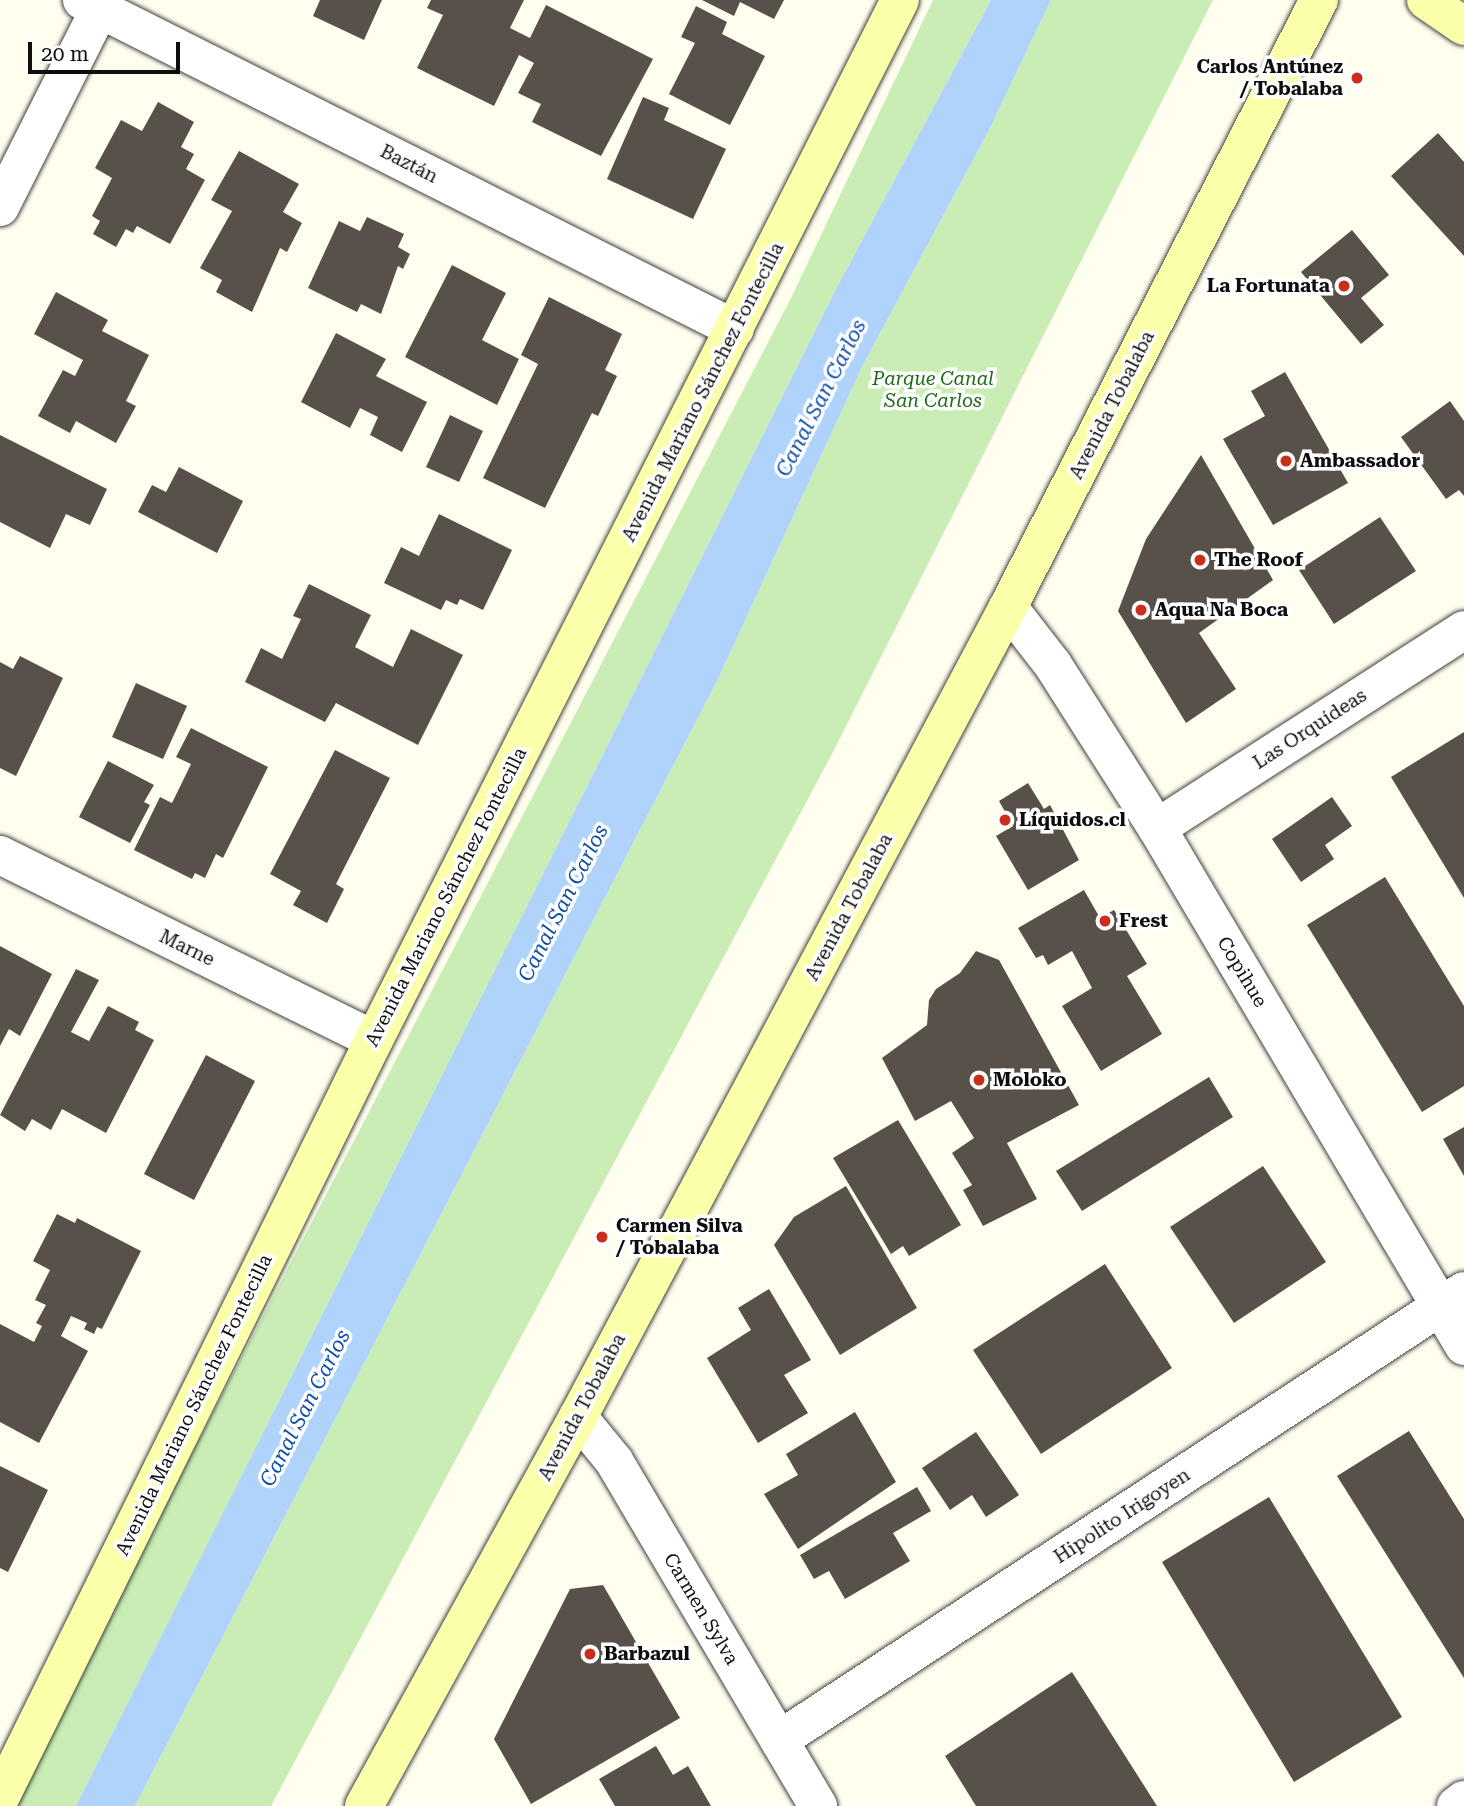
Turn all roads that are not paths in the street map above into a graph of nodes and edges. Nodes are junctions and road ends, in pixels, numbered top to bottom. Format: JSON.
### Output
{"nodes":[{"id":1,"x":900,"y":0,"type":"edge"},
{"id":2,"x":1319,"y":0,"type":"edge"},
{"id":3,"x":1426,"y":0,"type":"edge"},
{"id":4,"x":95,"y":3,"type":"edge"},
{"id":5,"x":1464,"y":26,"type":"edge"},
{"id":6,"x":0,"y":207,"type":"edge"},
{"id":7,"x":735,"y":329,"type":"junction"},
{"id":8,"x":1008,"y":607,"type":"junction"},
{"id":9,"x":1464,"y":630,"type":"edge"},
{"id":10,"x":1157,"y":828,"type":"junction"},
{"id":11,"x":0,"y":855,"type":"edge"},
{"id":12,"x":374,"y":1040,"type":"junction"},
{"id":13,"x":1452,"y":1299,"type":"edge"},
{"id":14,"x":1464,"y":1346,"type":"edge"},
{"id":15,"x":578,"y":1417,"type":"junction"},
{"id":16,"x":779,"y":1740,"type":"junction"},
{"id":17,"x":0,"y":1798,"type":"edge"},
{"id":18,"x":1464,"y":1800,"type":"edge"},
{"id":19,"x":364,"y":1806,"type":"edge"},
{"id":20,"x":818,"y":1806,"type":"edge"},
{"id":21,"x":1456,"y":1806,"type":"edge"}],
"edges":[{"from":1,"to":7,"type":"main road","name":"Avenida Mariano Sánchez Fontecilla"},
{"from":2,"to":8,"type":"main road","name":"Avenida Tobalaba"},
{"from":3,"to":5,"type":"main road"},
{"from":4,"to":6,"type":"street"},
{"from":4,"to":7,"type":"street","name":"Baztán"},
{"from":7,"to":12,"type":"main road","name":"Avenida Mariano Sánchez Fontecilla"},
{"from":8,"to":10,"type":"street","name":"Copihue"},
{"from":8,"to":15,"type":"main road","name":"Avenida Tobalaba"},
{"from":9,"to":10,"type":"street","name":"Las Orquídeas"},
{"from":10,"to":13,"type":"street","name":"Copihue"},
{"from":11,"to":12,"type":"street","name":"Marne"},
{"from":12,"to":17,"type":"main road","name":"Avenida Mariano Sánchez Fontecilla"},
{"from":13,"to":14,"type":"street","name":"Copihue"},
{"from":13,"to":16,"type":"street","name":"Hipolito Irigoyen"},
{"from":15,"to":16,"type":"street","name":"Carmen Sylva"},
{"from":15,"to":19,"type":"main road","name":"Avenida Tobalaba"},
{"from":16,"to":20,"type":"street","name":"Carmen Sylva"},
{"from":18,"to":21,"type":"street"}]}
